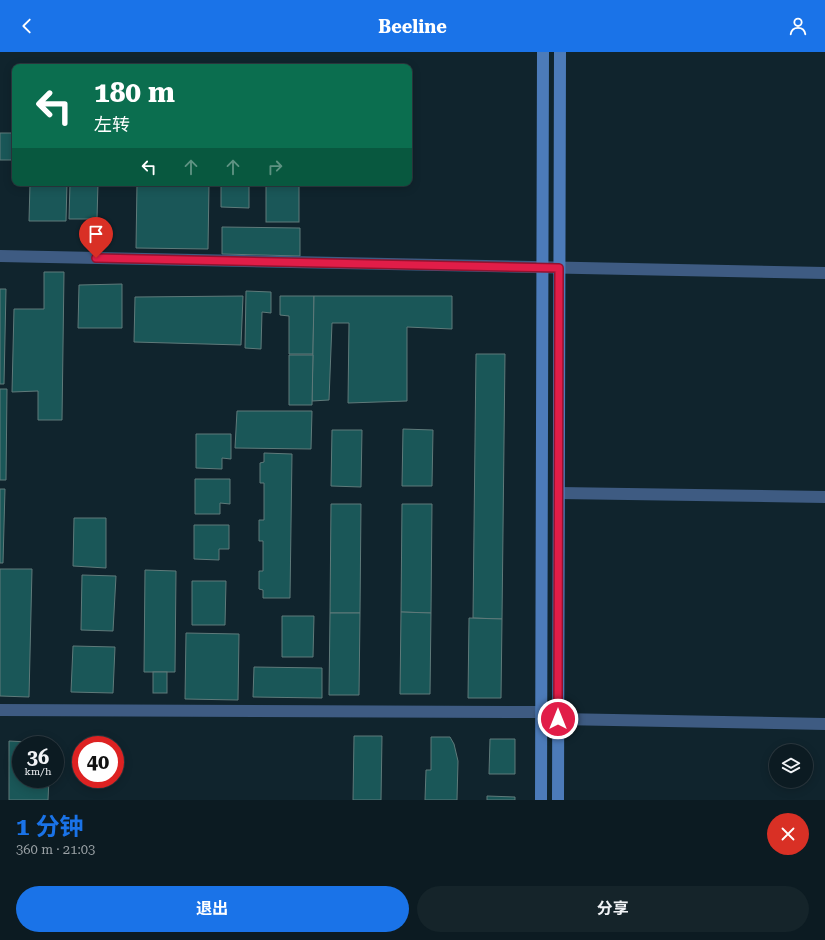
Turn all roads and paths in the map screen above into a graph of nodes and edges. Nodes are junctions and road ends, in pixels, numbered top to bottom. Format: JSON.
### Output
{"nodes":[{"id":1,"x":543,"y":52,"type":"edge"},
{"id":2,"x":560,"y":52,"type":"edge"},
{"id":3,"x":0,"y":256,"type":"edge"},
{"id":4,"x":542,"y":267,"type":"junction"},
{"id":5,"x":559,"y":268,"type":"junction"},
{"id":6,"x":825,"y":273,"type":"edge"},
{"id":7,"x":559,"y":493,"type":"junction"},
{"id":8,"x":825,"y":496,"type":"edge"},
{"id":9,"x":0,"y":710,"type":"edge"},
{"id":10,"x":541,"y":712,"type":"junction"},
{"id":11,"x":558,"y":719,"type":"junction"},
{"id":12,"x":825,"y":724,"type":"edge"},
{"id":13,"x":541,"y":800,"type":"edge"},
{"id":14,"x":558,"y":800,"type":"edge"}],
"edges":[{"from":1,"to":4,"type":"street"},
{"from":2,"to":5,"type":"street"},
{"from":3,"to":4,"type":"street"},
{"from":4,"to":5,"type":"street"},
{"from":4,"to":10,"type":"street"},
{"from":5,"to":6,"type":"street"},
{"from":5,"to":7,"type":"street"},
{"from":7,"to":8,"type":"street"},
{"from":7,"to":11,"type":"street"},
{"from":9,"to":10,"type":"street"},
{"from":10,"to":13,"type":"street"},
{"from":11,"to":12,"type":"street"},
{"from":11,"to":14,"type":"street"}]}
